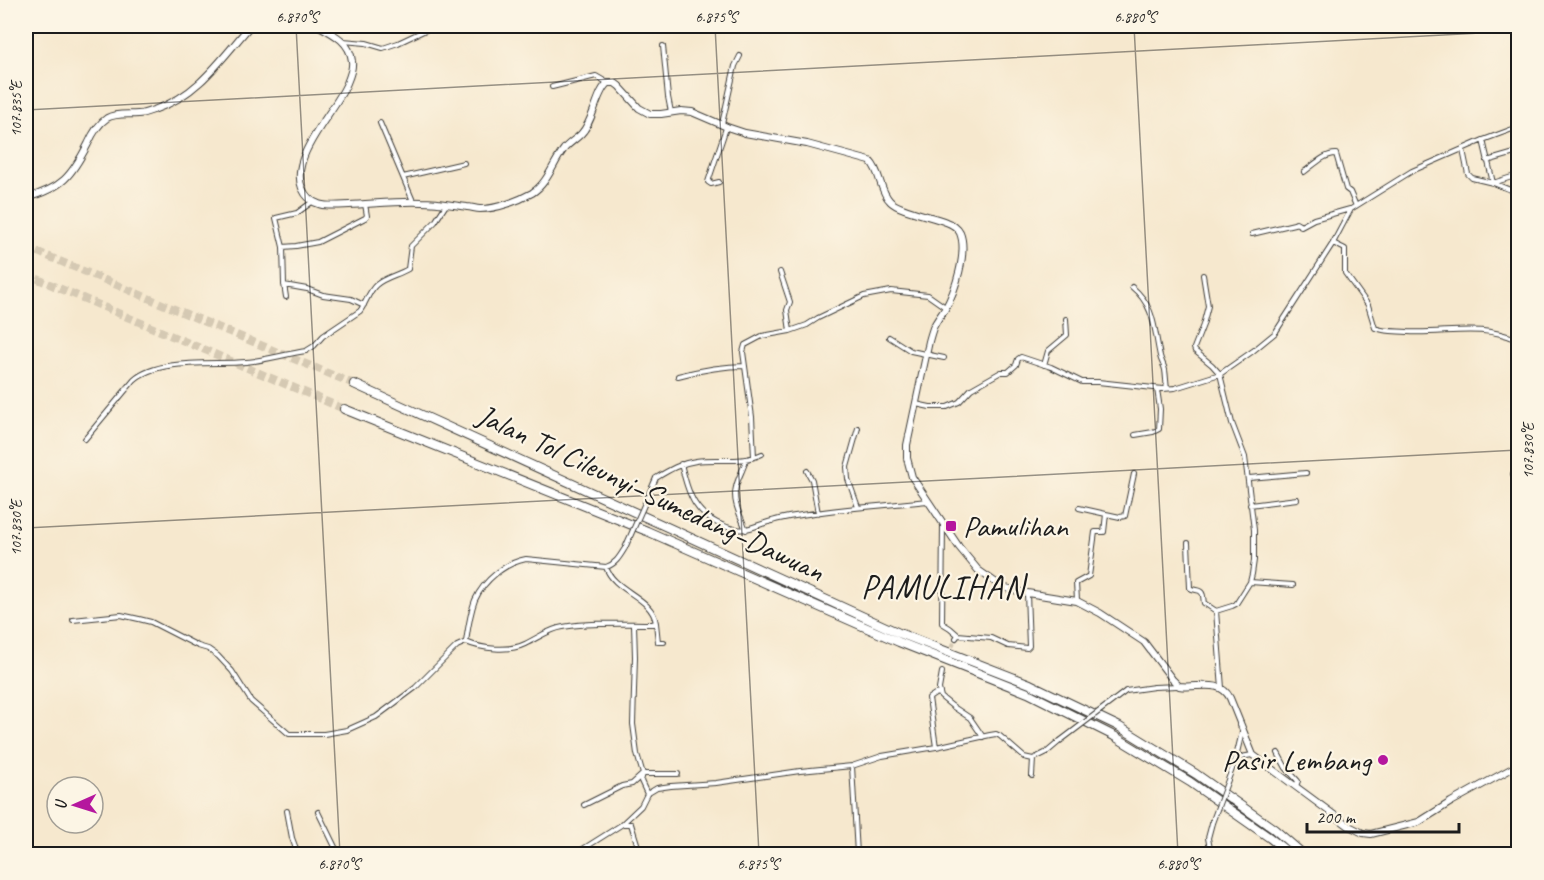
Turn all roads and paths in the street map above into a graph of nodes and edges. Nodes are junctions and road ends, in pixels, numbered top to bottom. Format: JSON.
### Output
{"nodes":[{"id":1,"x":248,"y":26,"type":"edge"},
{"id":2,"x":320,"y":26,"type":"edge"},
{"id":3,"x":434,"y":26,"type":"edge"},
{"id":4,"x":426,"y":27,"type":"edge"},
{"id":5,"x":343,"y":41,"type":"junction"},
{"id":6,"x":663,"y":46,"type":"dead end"},
{"id":7,"x":740,"y":56,"type":"dead end"},
{"id":8,"x":608,"y":83,"type":"junction"},
{"id":9,"x":552,"y":87,"type":"dead end"},
{"id":10,"x":672,"y":112,"type":"junction"},
{"id":11,"x":380,"y":123,"type":"dead end"},
{"id":12,"x":724,"y":126,"type":"junction"},
{"id":13,"x":1518,"y":127,"type":"edge"},
{"id":14,"x":1483,"y":140,"type":"junction"},
{"id":15,"x":1462,"y":150,"type":"junction"},
{"id":16,"x":1518,"y":152,"type":"edge"},
{"id":17,"x":1487,"y":161,"type":"junction"},
{"id":18,"x":464,"y":163,"type":"dead end"},
{"id":19,"x":1304,"y":172,"type":"dead end"},
{"id":20,"x":1518,"y":175,"type":"edge"},
{"id":21,"x":403,"y":177,"type":"junction"},
{"id":22,"x":719,"y":182,"type":"dead end"},
{"id":23,"x":1493,"y":183,"type":"junction"},
{"id":24,"x":1518,"y":193,"type":"edge"},
{"id":25,"x":26,"y":198,"type":"edge"},
{"id":26,"x":312,"y":202,"type":"junction"},
{"id":27,"x":413,"y":202,"type":"junction"},
{"id":28,"x":365,"y":204,"type":"junction"},
{"id":29,"x":446,"y":204,"type":"junction"},
{"id":30,"x":1356,"y":206,"type":"junction"},
{"id":31,"x":1351,"y":209,"type":"junction"},
{"id":32,"x":1252,"y":234,"type":"dead end"},
{"id":33,"x":1333,"y":243,"type":"junction"},
{"id":34,"x":284,"y":247,"type":"junction"},
{"id":35,"x":780,"y":272,"type":"dead end"},
{"id":36,"x":1203,"y":275,"type":"dead end"},
{"id":37,"x":284,"y":285,"type":"junction"},
{"id":38,"x":1132,"y":287,"type":"dead end"},
{"id":39,"x":286,"y":297,"type":"dead end"},
{"id":40,"x":364,"y":305,"type":"junction"},
{"id":41,"x":946,"y":308,"type":"junction"},
{"id":42,"x":1066,"y":319,"type":"dead end"},
{"id":43,"x":790,"y":331,"type":"junction"},
{"id":44,"x":889,"y":337,"type":"dead end"},
{"id":45,"x":1518,"y":340,"type":"edge"},
{"id":46,"x":926,"y":354,"type":"junction"},
{"id":47,"x":944,"y":358,"type":"dead end"},
{"id":48,"x":1044,"y":365,"type":"junction"},
{"id":49,"x":745,"y":366,"type":"junction"},
{"id":50,"x":1220,"y":374,"type":"junction"},
{"id":51,"x":678,"y":375,"type":"dead end"},
{"id":52,"x":354,"y":384,"type":"tunnel mouth"},
{"id":53,"x":1157,"y":388,"type":"junction"},
{"id":54,"x":1167,"y":389,"type":"junction"},
{"id":55,"x":916,"y":404,"type":"junction"},
{"id":56,"x":344,"y":409,"type":"tunnel mouth"},
{"id":57,"x":858,"y":428,"type":"dead end"},
{"id":58,"x":1135,"y":435,"type":"dead end"},
{"id":59,"x":85,"y":439,"type":"dead end"},
{"id":60,"x":762,"y":454,"type":"dead end"},
{"id":61,"x":754,"y":458,"type":"junction"},
{"id":62,"x":746,"y":459,"type":"junction"},
{"id":63,"x":681,"y":464,"type":"junction"},
{"id":64,"x":807,"y":471,"type":"dead end"},
{"id":65,"x":1306,"y":473,"type":"dead end"},
{"id":66,"x":1134,"y":474,"type":"dead end"},
{"id":67,"x":1249,"y":478,"type":"junction"},
{"id":68,"x":1297,"y":499,"type":"dead end"},
{"id":69,"x":928,"y":501,"type":"junction"},
{"id":70,"x":1250,"y":505,"type":"junction"},
{"id":71,"x":858,"y":507,"type":"junction"},
{"id":72,"x":1079,"y":508,"type":"dead end"},
{"id":73,"x":818,"y":513,"type":"junction"},
{"id":74,"x":1106,"y":514,"type":"junction"},
{"id":75,"x":943,"y":523,"type":"junction"},
{"id":76,"x":746,"y":530,"type":"junction"},
{"id":77,"x":1188,"y":543,"type":"dead end"},
{"id":78,"x":606,"y":567,"type":"junction"},
{"id":79,"x":1250,"y":582,"type":"junction"},
{"id":80,"x":1293,"y":585,"type":"dead end"},
{"id":81,"x":1027,"y":593,"type":"junction"},
{"id":82,"x":1077,"y":601,"type":"junction"},
{"id":83,"x":1216,"y":610,"type":"junction"},
{"id":84,"x":74,"y":620,"type":"dead end"},
{"id":85,"x":656,"y":623,"type":"junction"},
{"id":86,"x":634,"y":624,"type":"junction"},
{"id":87,"x":465,"y":642,"type":"junction"},
{"id":88,"x":664,"y":642,"type":"dead end"},
{"id":89,"x":942,"y":672,"type":"dead end"},
{"id":90,"x":1179,"y":686,"type":"junction"},
{"id":91,"x":1222,"y":688,"type":"junction"},
{"id":92,"x":939,"y":693,"type":"junction"},
{"id":93,"x":1243,"y":730,"type":"junction"},
{"id":94,"x":983,"y":737,"type":"junction"},
{"id":95,"x":936,"y":747,"type":"junction"},
{"id":96,"x":1278,"y":753,"type":"dead end"},
{"id":97,"x":1253,"y":755,"type":"junction"},
{"id":98,"x":1034,"y":759,"type":"junction"},
{"id":99,"x":1235,"y":760,"type":"junction"},
{"id":100,"x":1518,"y":765,"type":"edge"},
{"id":101,"x":852,"y":766,"type":"junction"},
{"id":102,"x":643,"y":774,"type":"junction"},
{"id":103,"x":678,"y":774,"type":"dead end"},
{"id":104,"x":1032,"y":776,"type":"dead end"},
{"id":105,"x":1296,"y":786,"type":"junction"},
{"id":106,"x":647,"y":794,"type":"junction"},
{"id":107,"x":584,"y":805,"type":"dead end"},
{"id":108,"x":287,"y":811,"type":"dead end"},
{"id":109,"x":318,"y":812,"type":"dead end"},
{"id":110,"x":621,"y":825,"type":"junction"},
{"id":111,"x":298,"y":855,"type":"edge"},
{"id":112,"x":342,"y":855,"type":"edge"},
{"id":113,"x":575,"y":855,"type":"edge"},
{"id":114,"x":650,"y":855,"type":"edge"},
{"id":115,"x":857,"y":855,"type":"edge"},
{"id":116,"x":1211,"y":855,"type":"edge"},
{"id":117,"x":1290,"y":855,"type":"edge"},
{"id":118,"x":1304,"y":855,"type":"edge"}],
"edges":[{"from":1,"to":25,"type":"main road"},
{"from":2,"to":5,"type":"main road"},
{"from":3,"to":4,"type":"street"},
{"from":4,"to":5,"type":"street"},
{"from":5,"to":26,"type":"main road"},
{"from":6,"to":10,"type":"street"},
{"from":7,"to":12,"type":"street"},
{"from":8,"to":9,"type":"street"},
{"from":8,"to":10,"type":"main road"},
{"from":8,"to":29,"type":"main road"},
{"from":10,"to":12,"type":"main road"},
{"from":11,"to":21,"type":"street"},
{"from":12,"to":22,"type":"street"},
{"from":12,"to":41,"type":"main road"},
{"from":13,"to":14,"type":"street"},
{"from":14,"to":15,"type":"street"},
{"from":14,"to":17,"type":"street"},
{"from":15,"to":23,"type":"street"},
{"from":15,"to":30,"type":"street"},
{"from":16,"to":17,"type":"street"},
{"from":17,"to":23,"type":"street"},
{"from":18,"to":21,"type":"street"},
{"from":19,"to":30,"type":"street"},
{"from":20,"to":23,"type":"street"},
{"from":21,"to":27,"type":"street"},
{"from":23,"to":24,"type":"street"},
{"from":26,"to":28,"type":"main road"},
{"from":26,"to":34,"type":"street"},
{"from":27,"to":28,"type":"main road"},
{"from":27,"to":29,"type":"main road"},
{"from":28,"to":34,"type":"street"},
{"from":29,"to":40,"type":"street"},
{"from":30,"to":31,"type":"street"},
{"from":31,"to":32,"type":"street"},
{"from":31,"to":33,"type":"street"},
{"from":33,"to":45,"type":"street"},
{"from":33,"to":50,"type":"street"},
{"from":34,"to":37,"type":"street"},
{"from":35,"to":43,"type":"street"},
{"from":36,"to":50,"type":"street"},
{"from":37,"to":39,"type":"street"},
{"from":37,"to":40,"type":"street"},
{"from":38,"to":54,"type":"street"},
{"from":40,"to":59,"type":"street"},
{"from":41,"to":43,"type":"street"},
{"from":41,"to":46,"type":"main road"},
{"from":42,"to":48,"type":"street"},
{"from":43,"to":49,"type":"street"},
{"from":44,"to":46,"type":"street"},
{"from":46,"to":47,"type":"street"},
{"from":46,"to":55,"type":"main road"},
{"from":48,"to":53,"type":"street"},
{"from":48,"to":55,"type":"street"},
{"from":49,"to":51,"type":"street"},
{"from":49,"to":61,"type":"street"},
{"from":50,"to":54,"type":"street"},
{"from":50,"to":67,"type":"street"},
{"from":52,"to":118,"type":"highway","name":"Jalan Tol Cileunyi–Sumedang–Dawuan"},
{"from":53,"to":54,"type":"street"},
{"from":53,"to":58,"type":"street"},
{"from":55,"to":69,"type":"main road"},
{"from":56,"to":117,"type":"highway","name":"Jalan Tol Cileunyi–Sumedang–Dawuan"},
{"from":57,"to":71,"type":"street"},
{"from":60,"to":61,"type":"street"},
{"from":61,"to":62,"type":"street"},
{"from":62,"to":63,"type":"street"},
{"from":62,"to":76,"type":"street"},
{"from":63,"to":76,"type":"street"},
{"from":63,"to":78,"type":"street","bridge":true},
{"from":64,"to":73,"type":"street"},
{"from":65,"to":67,"type":"street"},
{"from":66,"to":74,"type":"street"},
{"from":67,"to":70,"type":"street"},
{"from":68,"to":70,"type":"street"},
{"from":69,"to":71,"type":"street"},
{"from":69,"to":75,"type":"main road"},
{"from":70,"to":79,"type":"street"},
{"from":71,"to":73,"type":"street"},
{"from":72,"to":74,"type":"street"},
{"from":73,"to":76,"type":"street"},
{"from":74,"to":82,"type":"street"},
{"from":75,"to":81,"type":"main road"},
{"from":75,"to":81,"type":"street"},
{"from":77,"to":83,"type":"street"},
{"from":78,"to":85,"type":"street"},
{"from":78,"to":87,"type":"street"},
{"from":79,"to":80,"type":"street"},
{"from":79,"to":83,"type":"street"},
{"from":81,"to":82,"type":"main road"},
{"from":82,"to":90,"type":"main road"},
{"from":83,"to":91,"type":"street"},
{"from":84,"to":87,"type":"street"},
{"from":85,"to":86,"type":"street"},
{"from":85,"to":88,"type":"street"},
{"from":86,"to":87,"type":"street"},
{"from":86,"to":102,"type":"street"},
{"from":89,"to":92,"type":"street"},
{"from":90,"to":91,"type":"main road"},
{"from":90,"to":98,"type":"street","bridge":true},
{"from":91,"to":93,"type":"main road"},
{"from":92,"to":94,"type":"street"},
{"from":92,"to":95,"type":"street"},
{"from":93,"to":97,"type":"main road"},
{"from":93,"to":99,"type":"street"},
{"from":94,"to":95,"type":"street"},
{"from":94,"to":98,"type":"street"},
{"from":95,"to":101,"type":"street"},
{"from":96,"to":105,"type":"street"},
{"from":97,"to":99,"type":"street"},
{"from":97,"to":105,"type":"main road"},
{"from":98,"to":104,"type":"street"},
{"from":99,"to":116,"type":"street","bridge":true},
{"from":100,"to":105,"type":"main road"},
{"from":101,"to":106,"type":"street"},
{"from":101,"to":115,"type":"street"},
{"from":102,"to":103,"type":"street"},
{"from":102,"to":106,"type":"street"},
{"from":102,"to":107,"type":"street"},
{"from":106,"to":110,"type":"street"},
{"from":108,"to":111,"type":"street"},
{"from":109,"to":112,"type":"street"},
{"from":110,"to":113,"type":"street"},
{"from":110,"to":114,"type":"street"}]}
